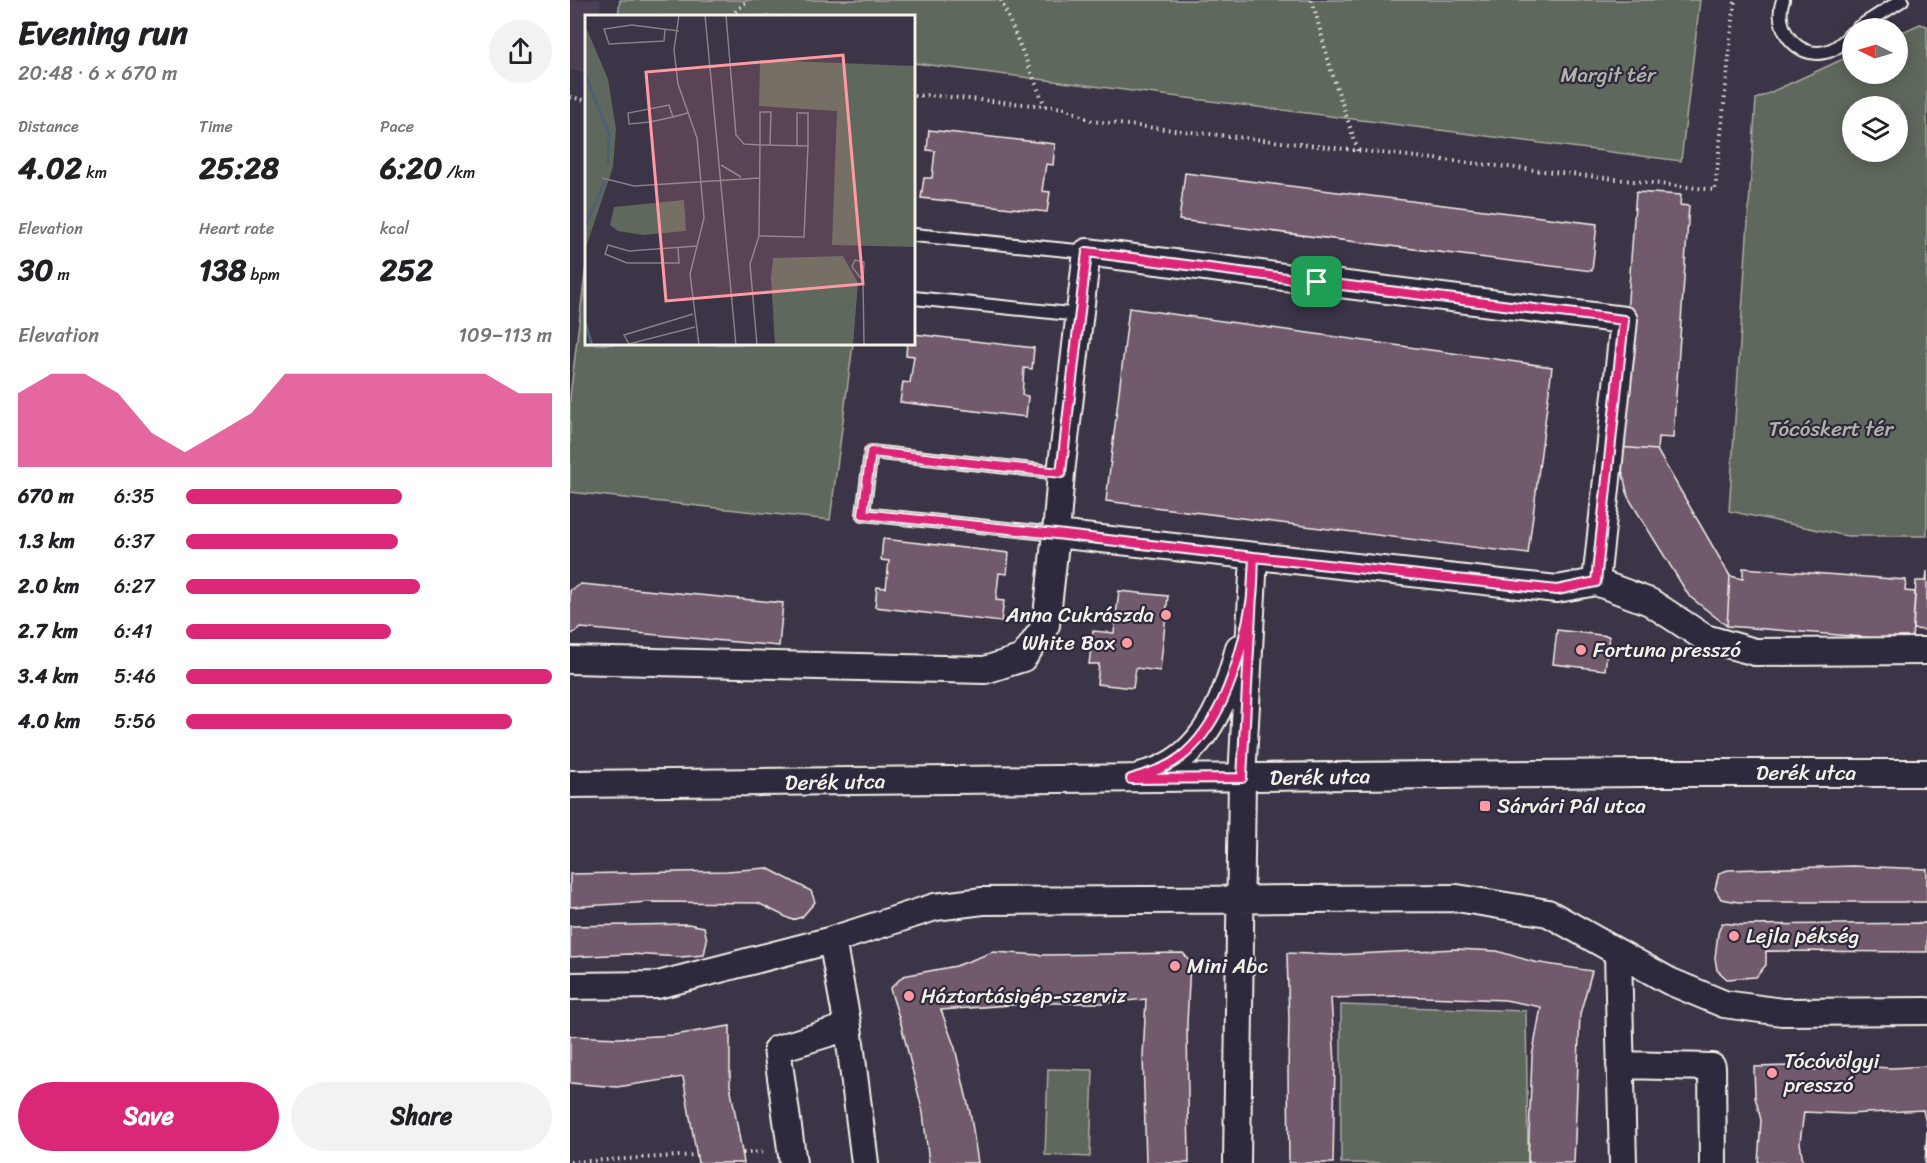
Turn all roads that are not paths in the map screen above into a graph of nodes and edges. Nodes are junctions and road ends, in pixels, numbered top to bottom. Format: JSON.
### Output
{"nodes":[{"id":1,"x":1783,"y":0,"type":"edge"},
{"id":2,"x":1902,"y":0,"type":"edge"},
{"id":3,"x":1874,"y":18,"type":"edge"},
{"id":4,"x":1842,"y":42,"type":"edge"},
{"id":5,"x":915,"y":235,"type":"edge"},
{"id":6,"x":1087,"y":252,"type":"junction"},
{"id":7,"x":915,"y":298,"type":"edge"},
{"id":8,"x":1080,"y":315,"type":"junction"},
{"id":9,"x":1061,"y":473,"type":"junction"},
{"id":10,"x":1056,"y":534,"type":"junction"},
{"id":11,"x":1254,"y":557,"type":"junction"},
{"id":12,"x":1596,"y":582,"type":"junction"},
{"id":13,"x":1251,"y":602,"type":"junction"},
{"id":14,"x":1927,"y":651,"type":"edge"},
{"id":15,"x":570,"y":660,"type":"edge"},
{"id":16,"x":1927,"y":773,"type":"edge"},
{"id":17,"x":1242,"y":778,"type":"junction"},
{"id":18,"x":1131,"y":779,"type":"junction"},
{"id":19,"x":570,"y":784,"type":"edge"},
{"id":20,"x":1240,"y":899,"type":"junction"},
{"id":21,"x":832,"y":940,"type":"junction"},
{"id":22,"x":1618,"y":953,"type":"junction"},
{"id":23,"x":570,"y":986,"type":"edge"},
{"id":24,"x":1927,"y":1011,"type":"edge"},
{"id":25,"x":848,"y":1027,"type":"junction"},
{"id":26,"x":1620,"y":1065,"type":"junction"},
{"id":27,"x":793,"y":1163,"type":"edge"},
{"id":28,"x":865,"y":1163,"type":"edge"},
{"id":29,"x":1237,"y":1163,"type":"edge"},
{"id":30,"x":1623,"y":1163,"type":"edge"},
{"id":31,"x":1713,"y":1163,"type":"edge"}],
"edges":[{"from":1,"to":4,"type":"lane"},
{"from":2,"to":3,"type":"lane"},
{"from":5,"to":6,"type":"lane"},
{"from":6,"to":8,"type":"street"},
{"from":6,"to":12,"type":"street"},
{"from":7,"to":8,"type":"lane"},
{"from":8,"to":9,"type":"street"},
{"from":9,"to":10,"type":"street"},
{"from":9,"to":10,"type":"lane"},
{"from":10,"to":11,"type":"street"},
{"from":10,"to":15,"type":"street"},
{"from":11,"to":12,"type":"street"},
{"from":11,"to":13,"type":"street"},
{"from":12,"to":14,"type":"street"},
{"from":13,"to":17,"type":"street"},
{"from":13,"to":18,"type":"street"},
{"from":16,"to":17,"type":"street","name":"Derék utca"},
{"from":17,"to":18,"type":"street","name":"Derék utca"},
{"from":17,"to":20,"type":"street"},
{"from":18,"to":19,"type":"street","name":"Derék utca"},
{"from":20,"to":21,"type":"street"},
{"from":20,"to":22,"type":"street"},
{"from":20,"to":29,"type":"street"},
{"from":21,"to":23,"type":"street"},
{"from":21,"to":25,"type":"street"},
{"from":22,"to":24,"type":"street"},
{"from":22,"to":26,"type":"street"},
{"from":25,"to":27,"type":"street"},
{"from":25,"to":28,"type":"street"},
{"from":26,"to":30,"type":"street"},
{"from":26,"to":31,"type":"street"}]}
